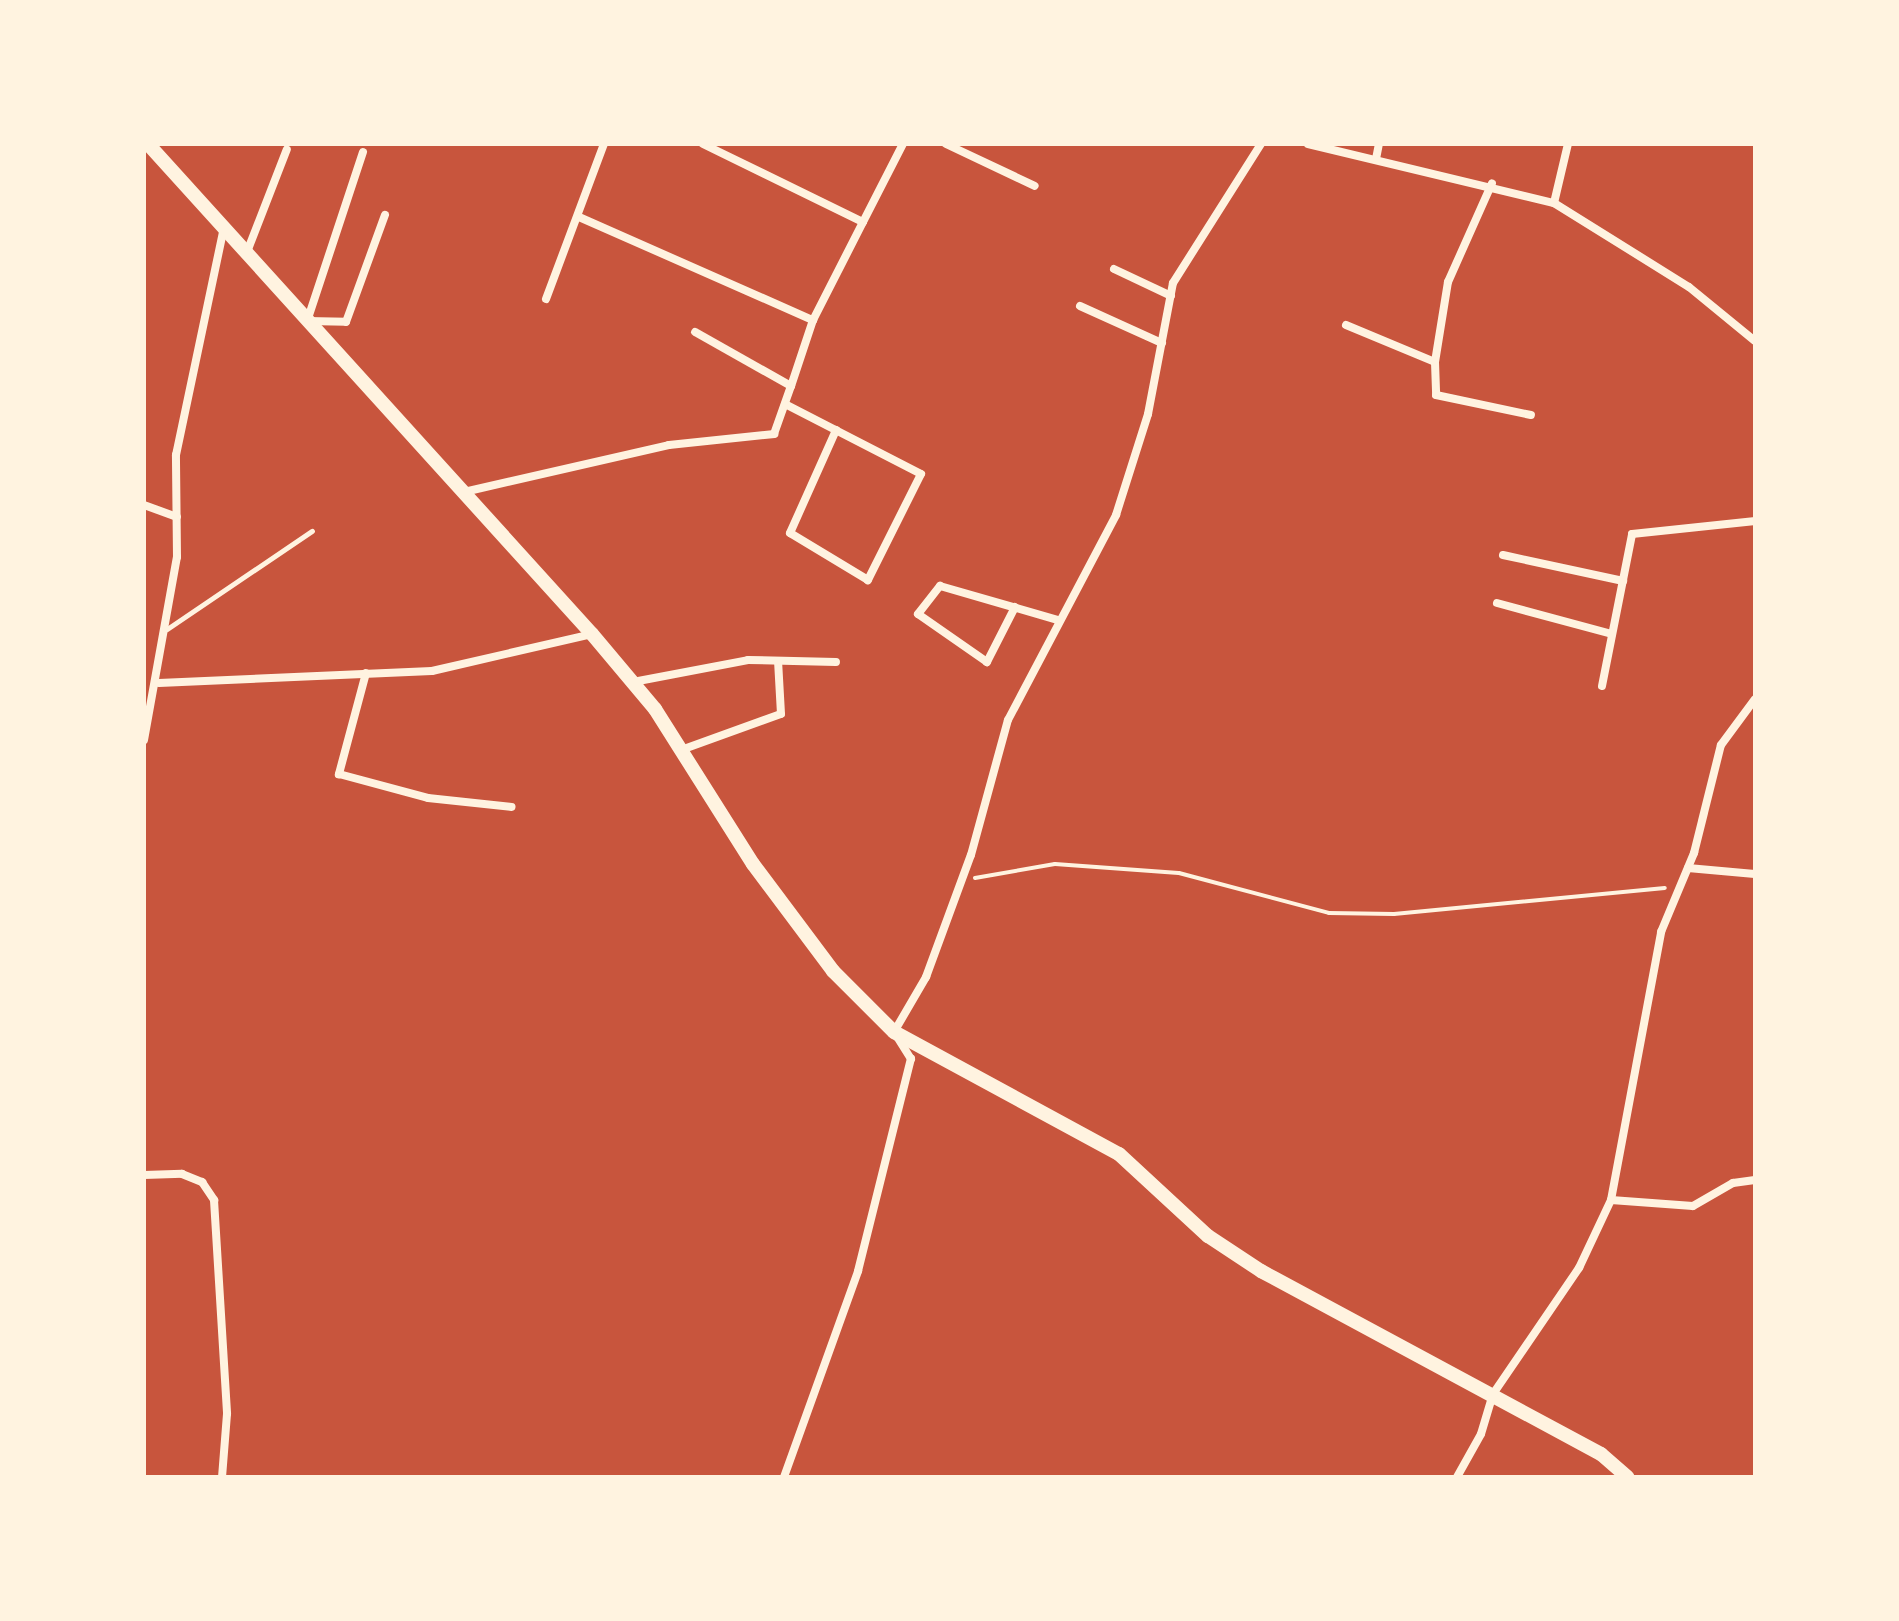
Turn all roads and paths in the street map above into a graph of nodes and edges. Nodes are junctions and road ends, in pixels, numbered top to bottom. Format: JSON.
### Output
{"nodes":[{"id":1,"x":604,"y":144,"type":"edge"},
{"id":2,"x":703,"y":144,"type":"edge"},
{"id":3,"x":903,"y":144,"type":"edge"},
{"id":4,"x":946,"y":144,"type":"edge"},
{"id":5,"x":1261,"y":144,"type":"edge"},
{"id":6,"x":1311,"y":144,"type":"edge"},
{"id":7,"x":1379,"y":144,"type":"edge"},
{"id":8,"x":1568,"y":144,"type":"edge"},
{"id":9,"x":155,"y":146,"type":"edge"},
{"id":10,"x":287,"y":149,"type":"dead end"},
{"id":11,"x":363,"y":152,"type":"dead end"},
{"id":12,"x":1376,"y":159,"type":"junction"},
{"id":13,"x":1492,"y":183,"type":"junction"},
{"id":14,"x":1035,"y":186,"type":"dead end"},
{"id":15,"x":1554,"y":203,"type":"junction"},
{"id":16,"x":385,"y":215,"type":"dead end"},
{"id":17,"x":579,"y":217,"type":"junction"},
{"id":18,"x":863,"y":222,"type":"junction"},
{"id":19,"x":224,"y":227,"type":"junction"},
{"id":20,"x":247,"y":252,"type":"junction"},
{"id":21,"x":1114,"y":269,"type":"dead end"},
{"id":22,"x":1171,"y":296,"type":"junction"},
{"id":23,"x":546,"y":299,"type":"dead end"},
{"id":24,"x":1080,"y":306,"type":"dead end"},
{"id":25,"x":813,"y":320,"type":"junction"},
{"id":26,"x":307,"y":321,"type":"junction"},
{"id":27,"x":1346,"y":325,"type":"dead end"},
{"id":28,"x":695,"y":332,"type":"dead end"},
{"id":29,"x":1755,"y":341,"type":"edge"},
{"id":30,"x":1162,"y":343,"type":"junction"},
{"id":31,"x":1435,"y":362,"type":"junction"},
{"id":32,"x":791,"y":386,"type":"junction"},
{"id":33,"x":785,"y":404,"type":"junction"},
{"id":34,"x":1531,"y":415,"type":"dead end"},
{"id":35,"x":836,"y":430,"type":"junction"},
{"id":36,"x":459,"y":494,"type":"junction"},
{"id":37,"x":144,"y":505,"type":"edge"},
{"id":38,"x":177,"y":517,"type":"junction"},
{"id":39,"x":1755,"y":521,"type":"edge"},
{"id":40,"x":312,"y":531,"type":"dead end"},
{"id":41,"x":1503,"y":555,"type":"dead end"},
{"id":42,"x":1623,"y":581,"type":"junction"},
{"id":43,"x":1497,"y":603,"type":"dead end"},
{"id":44,"x":1015,"y":607,"type":"junction"},
{"id":45,"x":1058,"y":620,"type":"junction"},
{"id":46,"x":167,"y":629,"type":"junction"},
{"id":47,"x":592,"y":634,"type":"junction"},
{"id":48,"x":1612,"y":634,"type":"junction"},
{"id":49,"x":778,"y":661,"type":"junction"},
{"id":50,"x":836,"y":662,"type":"dead end"},
{"id":51,"x":366,"y":673,"type":"junction"},
{"id":52,"x":633,"y":682,"type":"junction"},
{"id":53,"x":159,"y":683,"type":"junction"},
{"id":54,"x":1602,"y":686,"type":"dead end"},
{"id":55,"x":1755,"y":699,"type":"edge"},
{"id":56,"x":144,"y":740,"type":"edge"},
{"id":57,"x":681,"y":750,"type":"junction"},
{"id":58,"x":512,"y":807,"type":"dead end"},
{"id":59,"x":1688,"y":868,"type":"junction"},
{"id":60,"x":1755,"y":874,"type":"edge"},
{"id":61,"x":960,"y":880,"type":"junction"},
{"id":62,"x":1681,"y":886,"type":"junction"},
{"id":63,"x":894,"y":1032,"type":"junction"},
{"id":64,"x":144,"y":1175,"type":"edge"},
{"id":65,"x":1755,"y":1180,"type":"edge"},
{"id":66,"x":1611,"y":1200,"type":"junction"},
{"id":67,"x":1493,"y":1394,"type":"junction"},
{"id":68,"x":222,"y":1477,"type":"edge"},
{"id":69,"x":784,"y":1477,"type":"edge"},
{"id":70,"x":1457,"y":1477,"type":"edge"},
{"id":71,"x":1627,"y":1477,"type":"edge"}],
"edges":[{"from":1,"to":17,"type":"street"},
{"from":2,"to":18,"type":"street"},
{"from":3,"to":18,"type":"street"},
{"from":4,"to":14,"type":"street"},
{"from":5,"to":22,"type":"street"},
{"from":6,"to":12,"type":"street"},
{"from":7,"to":12,"type":"street"},
{"from":8,"to":15,"type":"street"},
{"from":9,"to":19,"type":"street"},
{"from":10,"to":20,"type":"street"},
{"from":11,"to":26,"type":"street"},
{"from":12,"to":13,"type":"street"},
{"from":13,"to":15,"type":"street"},
{"from":13,"to":31,"type":"street"},
{"from":15,"to":29,"type":"street"},
{"from":16,"to":26,"type":"street"},
{"from":17,"to":23,"type":"street"},
{"from":17,"to":25,"type":"street"},
{"from":18,"to":25,"type":"street"},
{"from":19,"to":20,"type":"street"},
{"from":19,"to":38,"type":"street"},
{"from":20,"to":26,"type":"street"},
{"from":21,"to":22,"type":"street"},
{"from":22,"to":30,"type":"street"},
{"from":24,"to":30,"type":"street"},
{"from":25,"to":32,"type":"street"},
{"from":26,"to":36,"type":"street"},
{"from":27,"to":31,"type":"street"},
{"from":28,"to":32,"type":"street"},
{"from":30,"to":45,"type":"street"},
{"from":31,"to":34,"type":"street"},
{"from":32,"to":33,"type":"street"},
{"from":33,"to":35,"type":"street"},
{"from":33,"to":36,"type":"street"},
{"from":35,"to":35,"type":"street"},
{"from":36,"to":47,"type":"street"},
{"from":37,"to":38,"type":"street"},
{"from":38,"to":46,"type":"street"},
{"from":39,"to":42,"type":"street"},
{"from":40,"to":46,"type":"lane"},
{"from":41,"to":42,"type":"street"},
{"from":42,"to":48,"type":"street"},
{"from":43,"to":48,"type":"street"},
{"from":44,"to":44,"type":"street"},
{"from":44,"to":45,"type":"street"},
{"from":45,"to":61,"type":"street"},
{"from":46,"to":53,"type":"street"},
{"from":47,"to":51,"type":"street"},
{"from":47,"to":52,"type":"street"},
{"from":48,"to":54,"type":"street"},
{"from":49,"to":50,"type":"street"},
{"from":49,"to":52,"type":"street"},
{"from":49,"to":57,"type":"street"},
{"from":51,"to":53,"type":"street"},
{"from":51,"to":58,"type":"street"},
{"from":52,"to":57,"type":"street"},
{"from":53,"to":56,"type":"street"},
{"from":55,"to":59,"type":"street"},
{"from":57,"to":63,"type":"street"},
{"from":59,"to":60,"type":"street"},
{"from":59,"to":62,"type":"street"},
{"from":61,"to":62,"type":"path"},
{"from":61,"to":63,"type":"street"},
{"from":62,"to":66,"type":"street"},
{"from":63,"to":67,"type":"street"},
{"from":63,"to":69,"type":"street"},
{"from":64,"to":68,"type":"street"},
{"from":65,"to":66,"type":"street"},
{"from":66,"to":67,"type":"street"},
{"from":67,"to":70,"type":"street"},
{"from":67,"to":71,"type":"street"}]}
